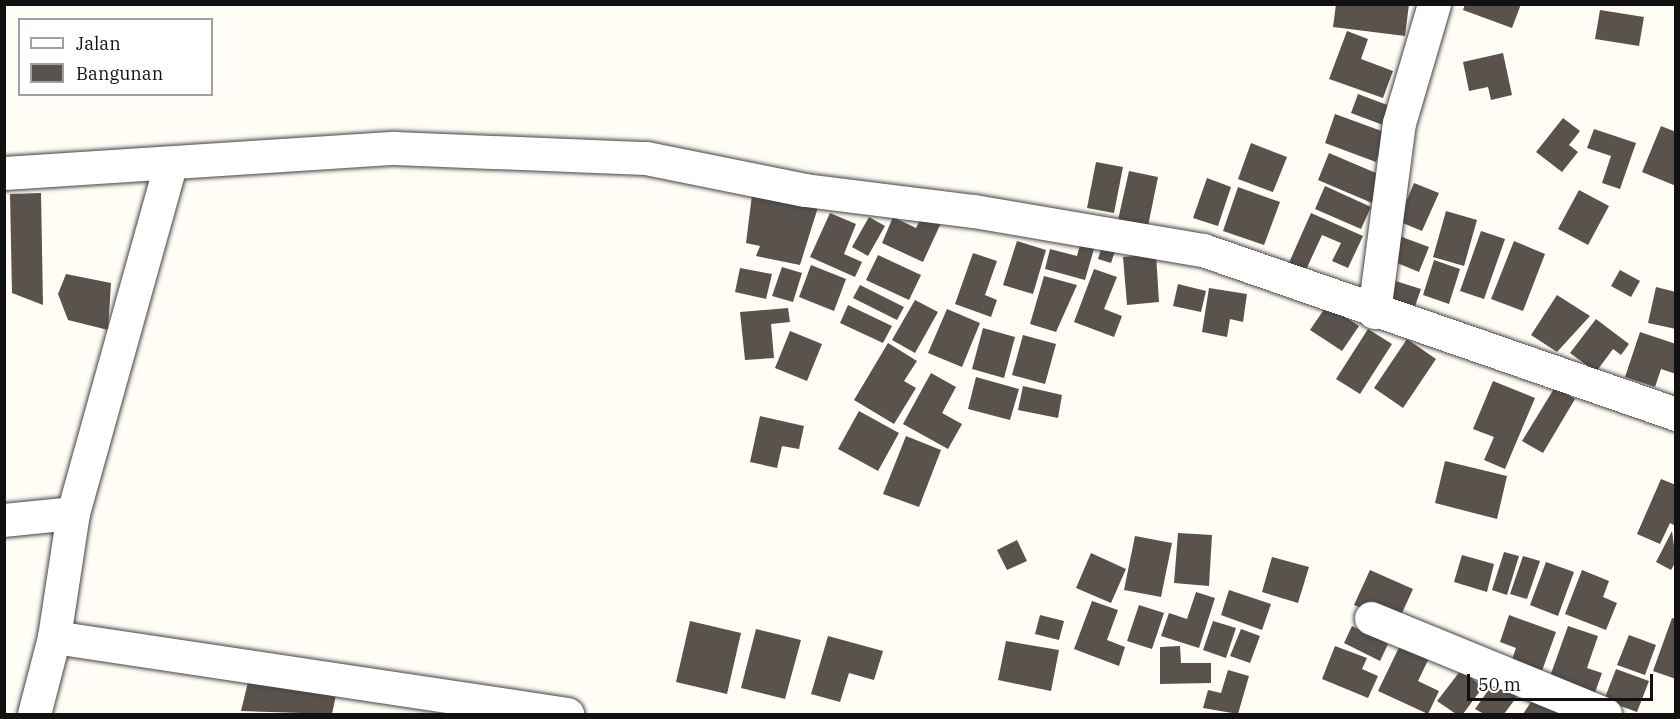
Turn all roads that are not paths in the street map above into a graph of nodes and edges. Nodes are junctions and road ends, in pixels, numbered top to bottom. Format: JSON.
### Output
{"nodes":[{"id":1,"x":1434,"y":4,"type":"edge"},
{"id":2,"x":170,"y":165,"type":"junction"},
{"id":3,"x":4,"y":172,"type":"edge"},
{"id":4,"x":1374,"y":312,"type":"junction"},
{"id":5,"x":1676,"y":414,"type":"edge"},
{"id":6,"x":73,"y":513,"type":"junction"},
{"id":7,"x":4,"y":520,"type":"edge"},
{"id":8,"x":1371,"y":618,"type":"dead end"},
{"id":9,"x":54,"y":637,"type":"junction"},
{"id":10,"x":34,"y":714,"type":"edge"},
{"id":11,"x":567,"y":714,"type":"edge"},
{"id":12,"x":1605,"y":714,"type":"edge"}],
"edges":[{"from":1,"to":4,"type":"street"},
{"from":2,"to":3,"type":"street"},
{"from":2,"to":4,"type":"street"},
{"from":2,"to":6,"type":"street"},
{"from":4,"to":5,"type":"street"},
{"from":6,"to":7,"type":"street"},
{"from":6,"to":9,"type":"street"},
{"from":8,"to":12,"type":"street"},
{"from":9,"to":10,"type":"street"},
{"from":9,"to":11,"type":"street"}]}
